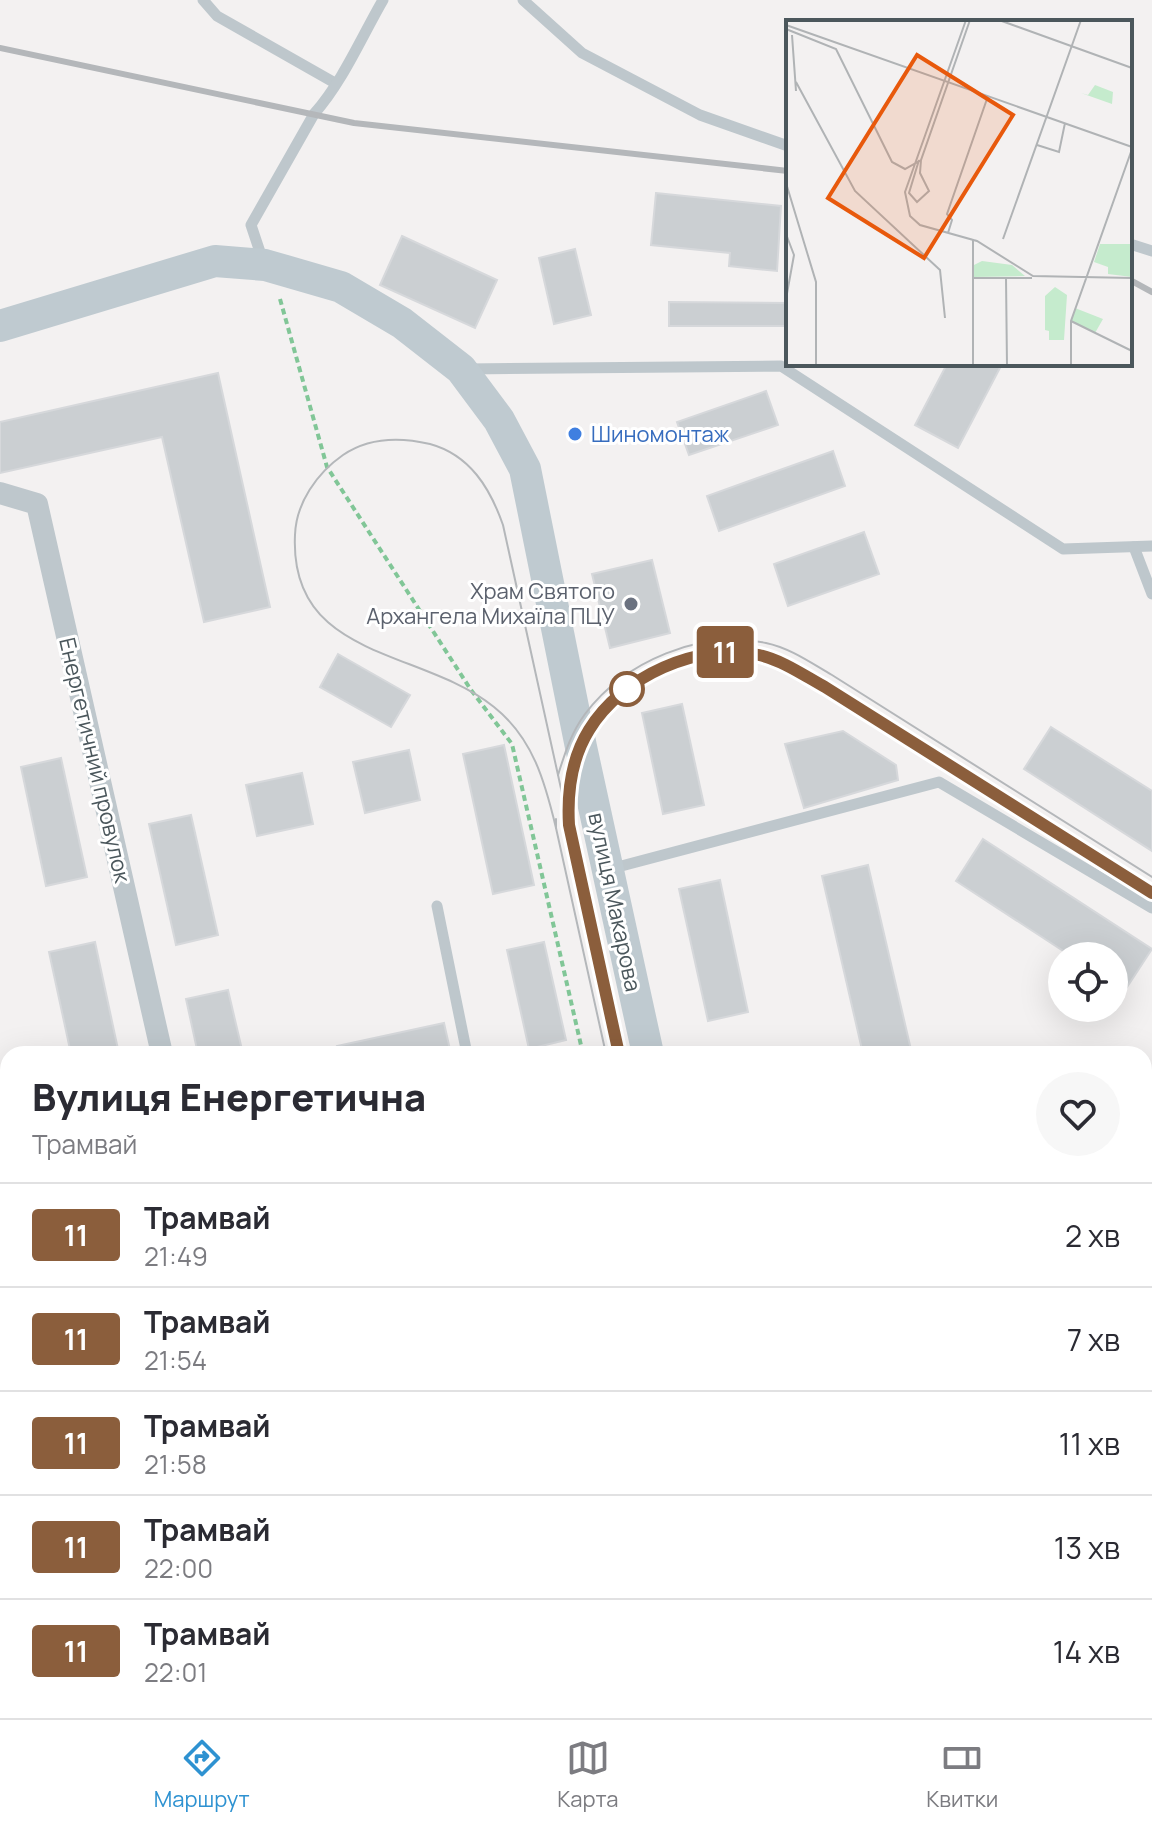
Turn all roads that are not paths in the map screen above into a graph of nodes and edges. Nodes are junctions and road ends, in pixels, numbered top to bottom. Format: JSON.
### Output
{"nodes":[{"id":1,"x":203,"y":0,"type":"edge"},
{"id":2,"x":383,"y":0,"type":"edge"},
{"id":3,"x":523,"y":0,"type":"edge"},
{"id":4,"x":335,"y":83,"type":"junction"},
{"id":5,"x":786,"y":145,"type":"edge"},
{"id":6,"x":1132,"y":245,"type":"edge"},
{"id":7,"x":1152,"y":251,"type":"edge"},
{"id":8,"x":271,"y":276,"type":"junction"},
{"id":9,"x":0,"y":326,"type":"edge"},
{"id":10,"x":461,"y":369,"type":"junction"},
{"id":11,"x":0,"y":493,"type":"edge"},
{"id":12,"x":1152,"y":546,"type":"edge"},
{"id":13,"x":1134,"y":547,"type":"junction"},
{"id":14,"x":1152,"y":594,"type":"edge"},
{"id":15,"x":608,"y":870,"type":"junction"},
{"id":16,"x":437,"y":906,"type":"dead end"},
{"id":17,"x":1152,"y":908,"type":"edge"},
{"id":18,"x":160,"y":1046,"type":"edge"},
{"id":19,"x":465,"y":1046,"type":"edge"},
{"id":20,"x":646,"y":1046,"type":"edge"}],
"edges":[{"from":1,"to":4,"type":"lane"},
{"from":2,"to":4,"type":"lane"},
{"from":3,"to":5,"type":"lane"},
{"from":4,"to":8,"type":"lane"},
{"from":6,"to":7,"type":"lane"},
{"from":8,"to":9,"type":"main road","name":"вулиця Макарова"},
{"from":8,"to":10,"type":"main road","name":"вулиця Макарова"},
{"from":10,"to":13,"type":"lane"},
{"from":10,"to":15,"type":"main road","name":"вулиця Макарова"},
{"from":11,"to":18,"type":"street","name":"Енергетичний провулок"},
{"from":12,"to":13,"type":"lane"},
{"from":13,"to":14,"type":"lane"},
{"from":15,"to":17,"type":"lane"},
{"from":15,"to":20,"type":"main road","name":"вулиця Макарова"},
{"from":16,"to":19,"type":"lane"}]}
